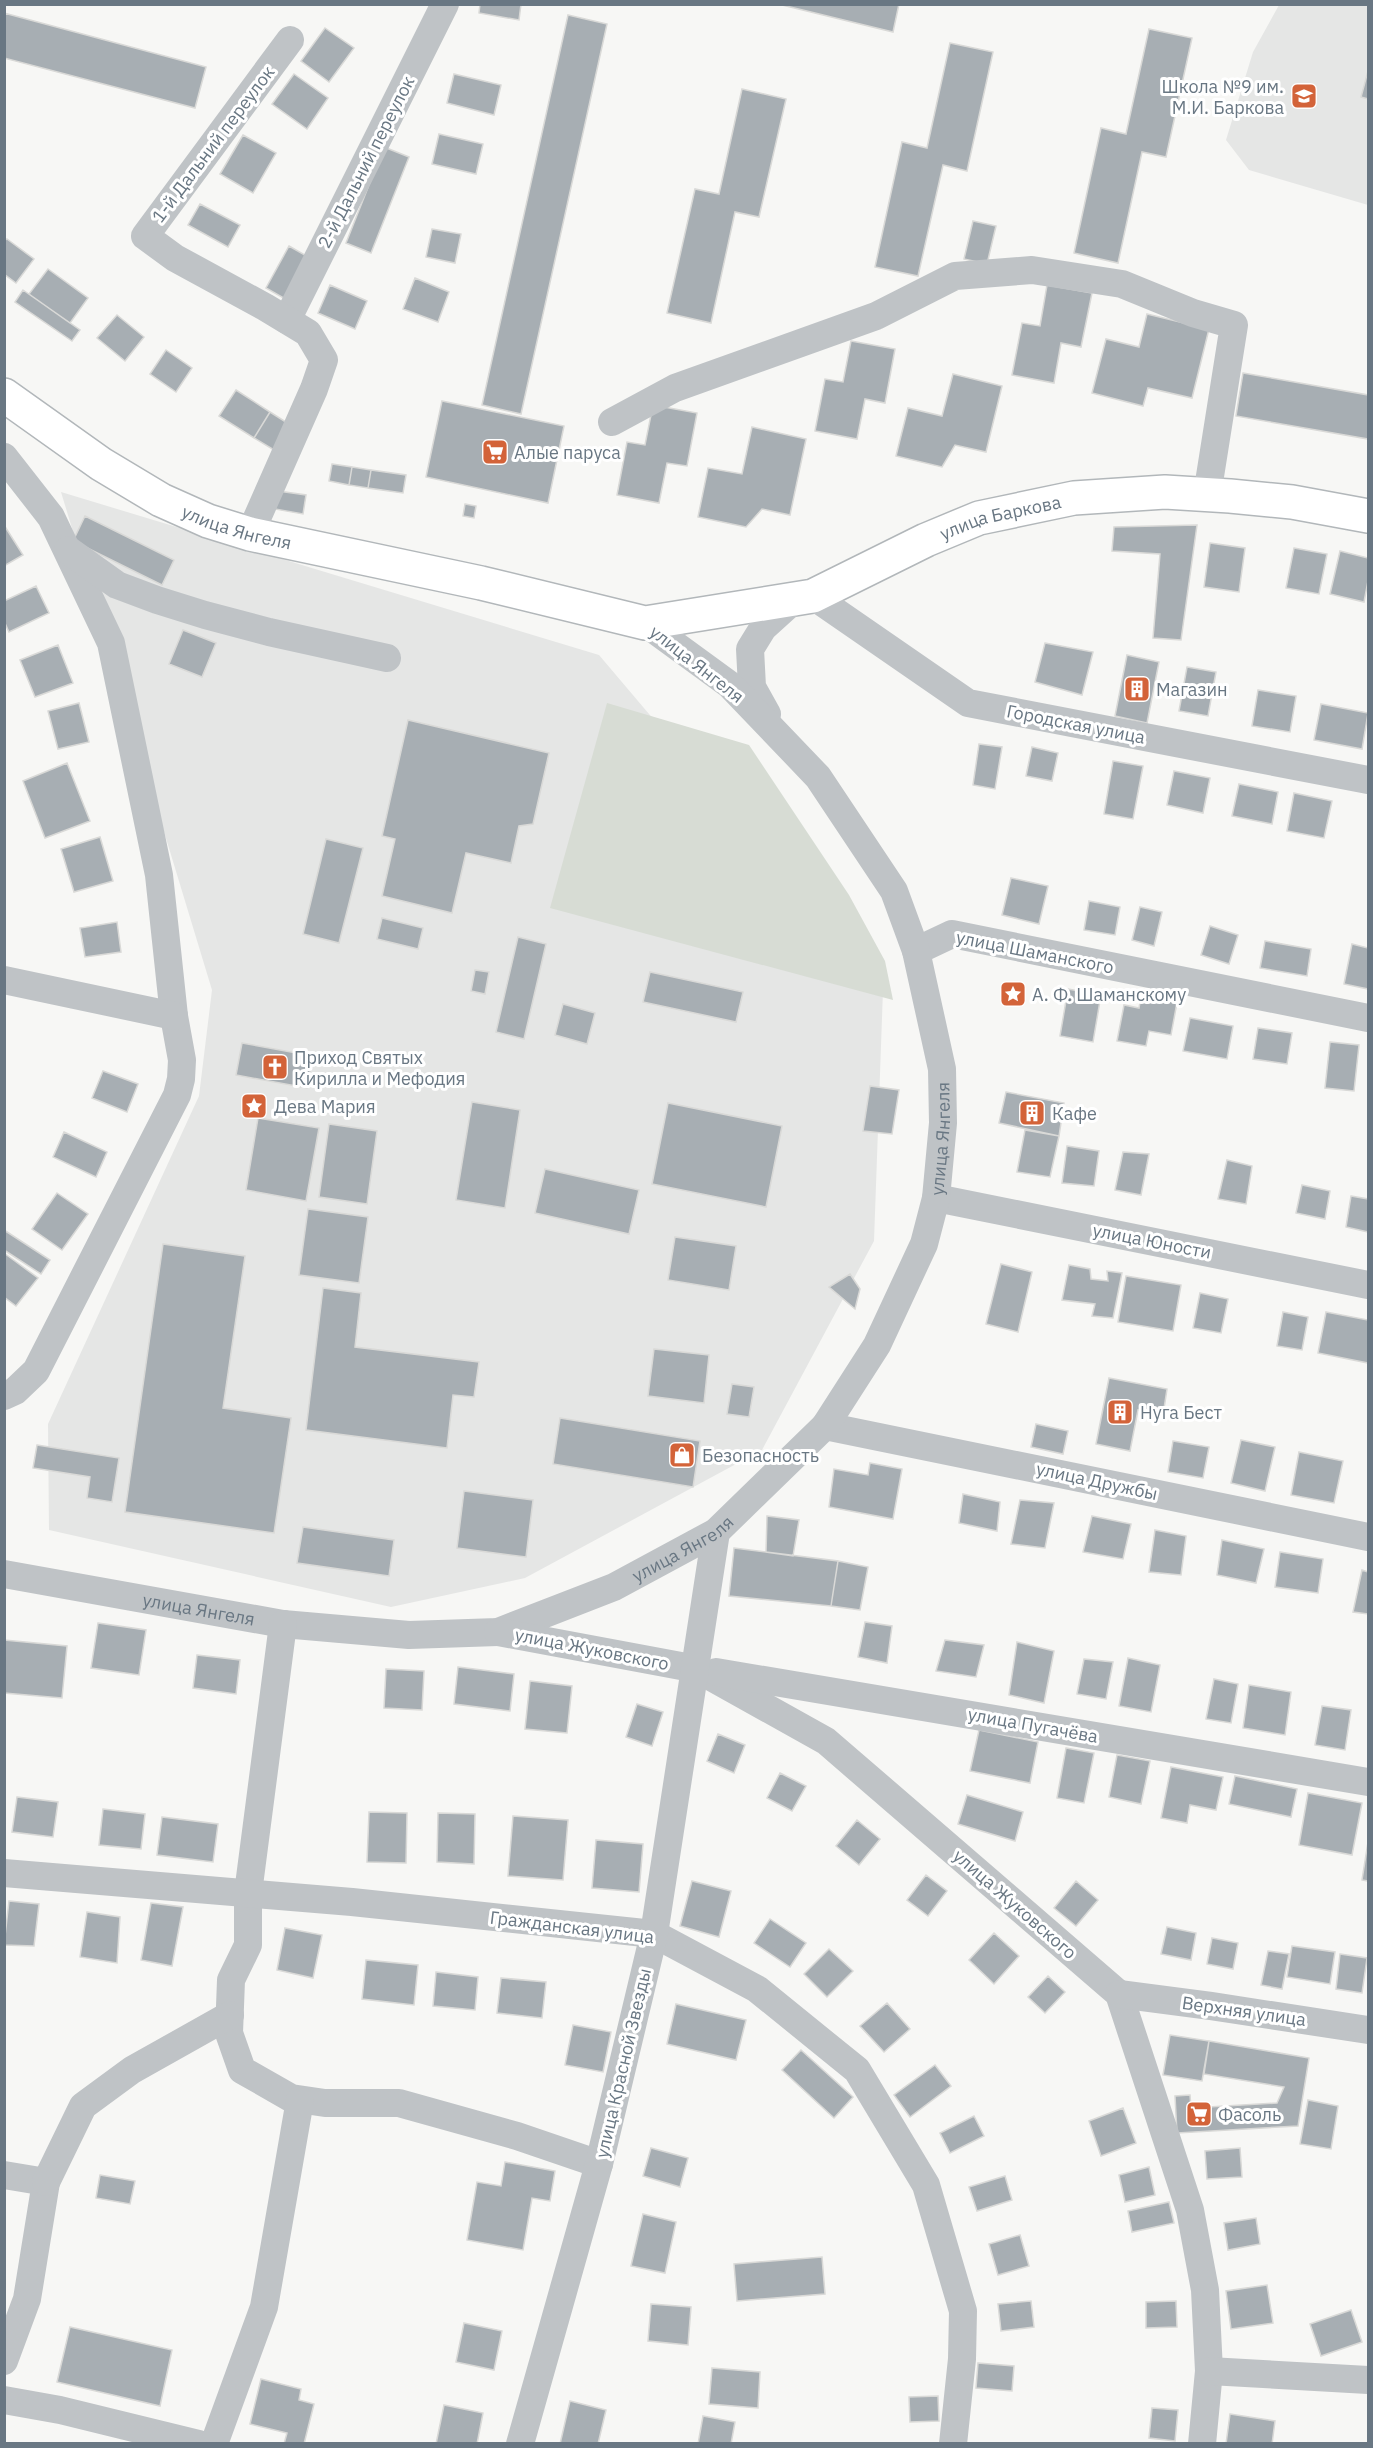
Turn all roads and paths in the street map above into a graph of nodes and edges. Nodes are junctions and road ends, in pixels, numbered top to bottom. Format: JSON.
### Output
{"nodes":[{"id":1,"x":445,"y":4,"type":"edge"},
{"id":2,"x":290,"y":40,"type":"dead end"},
{"id":3,"x":287,"y":320,"type":"junction"},
{"id":4,"x":4,"y":395,"type":"edge"},
{"id":5,"x":612,"y":422,"type":"dead end"},
{"id":6,"x":4,"y":457,"type":"edge"},
{"id":7,"x":1207,"y":495,"type":"junction"},
{"id":8,"x":1368,"y":516,"type":"edge"},
{"id":9,"x":250,"y":534,"type":"junction"},
{"id":10,"x":66,"y":548,"type":"junction"},
{"id":11,"x":804,"y":597,"type":"junction"},
{"id":12,"x":645,"y":623,"type":"junction"},
{"id":13,"x":387,"y":658,"type":"dead end"},
{"id":14,"x":777,"y":731,"type":"junction"},
{"id":15,"x":1368,"y":780,"type":"edge"},
{"id":16,"x":916,"y":951,"type":"junction"},
{"id":17,"x":4,"y":980,"type":"edge"},
{"id":18,"x":174,"y":1016,"type":"junction"},
{"id":19,"x":1368,"y":1018,"type":"edge"},
{"id":20,"x":936,"y":1198,"type":"junction"},
{"id":21,"x":1368,"y":1285,"type":"edge"},
{"id":22,"x":4,"y":1396,"type":"edge"},
{"id":23,"x":825,"y":1426,"type":"junction"},
{"id":24,"x":716,"y":1532,"type":"junction"},
{"id":25,"x":1368,"y":1537,"type":"edge"},
{"id":26,"x":4,"y":1574,"type":"edge"},
{"id":27,"x":283,"y":1624,"type":"junction"},
{"id":28,"x":498,"y":1632,"type":"junction"},
{"id":29,"x":697,"y":1669,"type":"junction"},
{"id":30,"x":1368,"y":1782,"type":"edge"},
{"id":31,"x":4,"y":1873,"type":"edge"},
{"id":32,"x":248,"y":1893,"type":"junction"},
{"id":33,"x":654,"y":1934,"type":"junction"},
{"id":34,"x":1119,"y":1994,"type":"junction"},
{"id":35,"x":230,"y":2015,"type":"junction"},
{"id":36,"x":1368,"y":2030,"type":"edge"},
{"id":37,"x":300,"y":2100,"type":"junction"},
{"id":38,"x":599,"y":2164,"type":"junction"},
{"id":39,"x":4,"y":2175,"type":"edge"},
{"id":40,"x":46,"y":2182,"type":"junction"},
{"id":41,"x":4,"y":2361,"type":"edge"},
{"id":42,"x":1209,"y":2371,"type":"junction"},
{"id":43,"x":1368,"y":2380,"type":"edge"},
{"id":44,"x":4,"y":2400,"type":"edge"},
{"id":45,"x":199,"y":2444,"type":"edge"},
{"id":46,"x":214,"y":2444,"type":"edge"},
{"id":47,"x":520,"y":2444,"type":"edge"},
{"id":48,"x":953,"y":2444,"type":"edge"},
{"id":49,"x":1202,"y":2444,"type":"edge"}],
"edges":[{"from":1,"to":3,"type":"street","name":"2-й Дальний переулок"},
{"from":2,"to":3,"type":"street","name":"1-й Дальний переулок"},
{"from":3,"to":9,"type":"street","name":"1-й Дальний переулок"},
{"from":4,"to":9,"type":"main road","name":"улица Янгеля"},
{"from":5,"to":7,"type":"street"},
{"from":6,"to":10,"type":"street"},
{"from":7,"to":8,"type":"main road","name":"улица Баркова"},
{"from":7,"to":11,"type":"main road","name":"улица Баркова"},
{"from":9,"to":12,"type":"main road","name":"улица Янгеля"},
{"from":10,"to":13,"type":"street"},
{"from":10,"to":18,"type":"street"},
{"from":11,"to":12,"type":"main road","name":"улица Баркова"},
{"from":11,"to":14,"type":"street"},
{"from":11,"to":15,"type":"street","name":"Городская улица"},
{"from":12,"to":14,"type":"street","name":"улица Янгеля"},
{"from":14,"to":16,"type":"street","name":"улица Янгеля"},
{"from":16,"to":19,"type":"street","name":"улица Шаманского"},
{"from":16,"to":20,"type":"street","name":"улица Янгеля"},
{"from":17,"to":18,"type":"street"},
{"from":18,"to":22,"type":"street"},
{"from":20,"to":21,"type":"street","name":"улица Юности"},
{"from":20,"to":23,"type":"street","name":"улица Янгеля"},
{"from":23,"to":24,"type":"street","name":"улица Янгеля"},
{"from":23,"to":25,"type":"street","name":"улица Дружбы"},
{"from":24,"to":28,"type":"street","name":"улица Янгеля"},
{"from":24,"to":29,"type":"street","name":"улица Красной Звезды"},
{"from":26,"to":27,"type":"street","name":"улица Янгеля"},
{"from":27,"to":28,"type":"street","name":"улица Янгеля"},
{"from":27,"to":32,"type":"street"},
{"from":28,"to":29,"type":"street","name":"улица Жуковского"},
{"from":29,"to":30,"type":"street","name":"улица Пугачёва"},
{"from":29,"to":33,"type":"street","name":"улица Красной Звезды"},
{"from":29,"to":34,"type":"street","name":"улица Жуковского"},
{"from":31,"to":32,"type":"street","name":"Гражданская улица"},
{"from":32,"to":33,"type":"street","name":"Гражданская улица"},
{"from":32,"to":35,"type":"street"},
{"from":33,"to":38,"type":"street","name":"улица Красной Звезды"},
{"from":33,"to":48,"type":"street","name":"Гражданская улица"},
{"from":34,"to":36,"type":"street","name":"Верхняя улица"},
{"from":34,"to":42,"type":"street"},
{"from":35,"to":37,"type":"street"},
{"from":35,"to":40,"type":"street"},
{"from":37,"to":38,"type":"street"},
{"from":37,"to":46,"type":"street"},
{"from":38,"to":47,"type":"street","name":"улица Красной Звезды"},
{"from":39,"to":40,"type":"street"},
{"from":40,"to":41,"type":"street"},
{"from":42,"to":43,"type":"street"},
{"from":42,"to":49,"type":"street"},
{"from":44,"to":45,"type":"street"}]}
